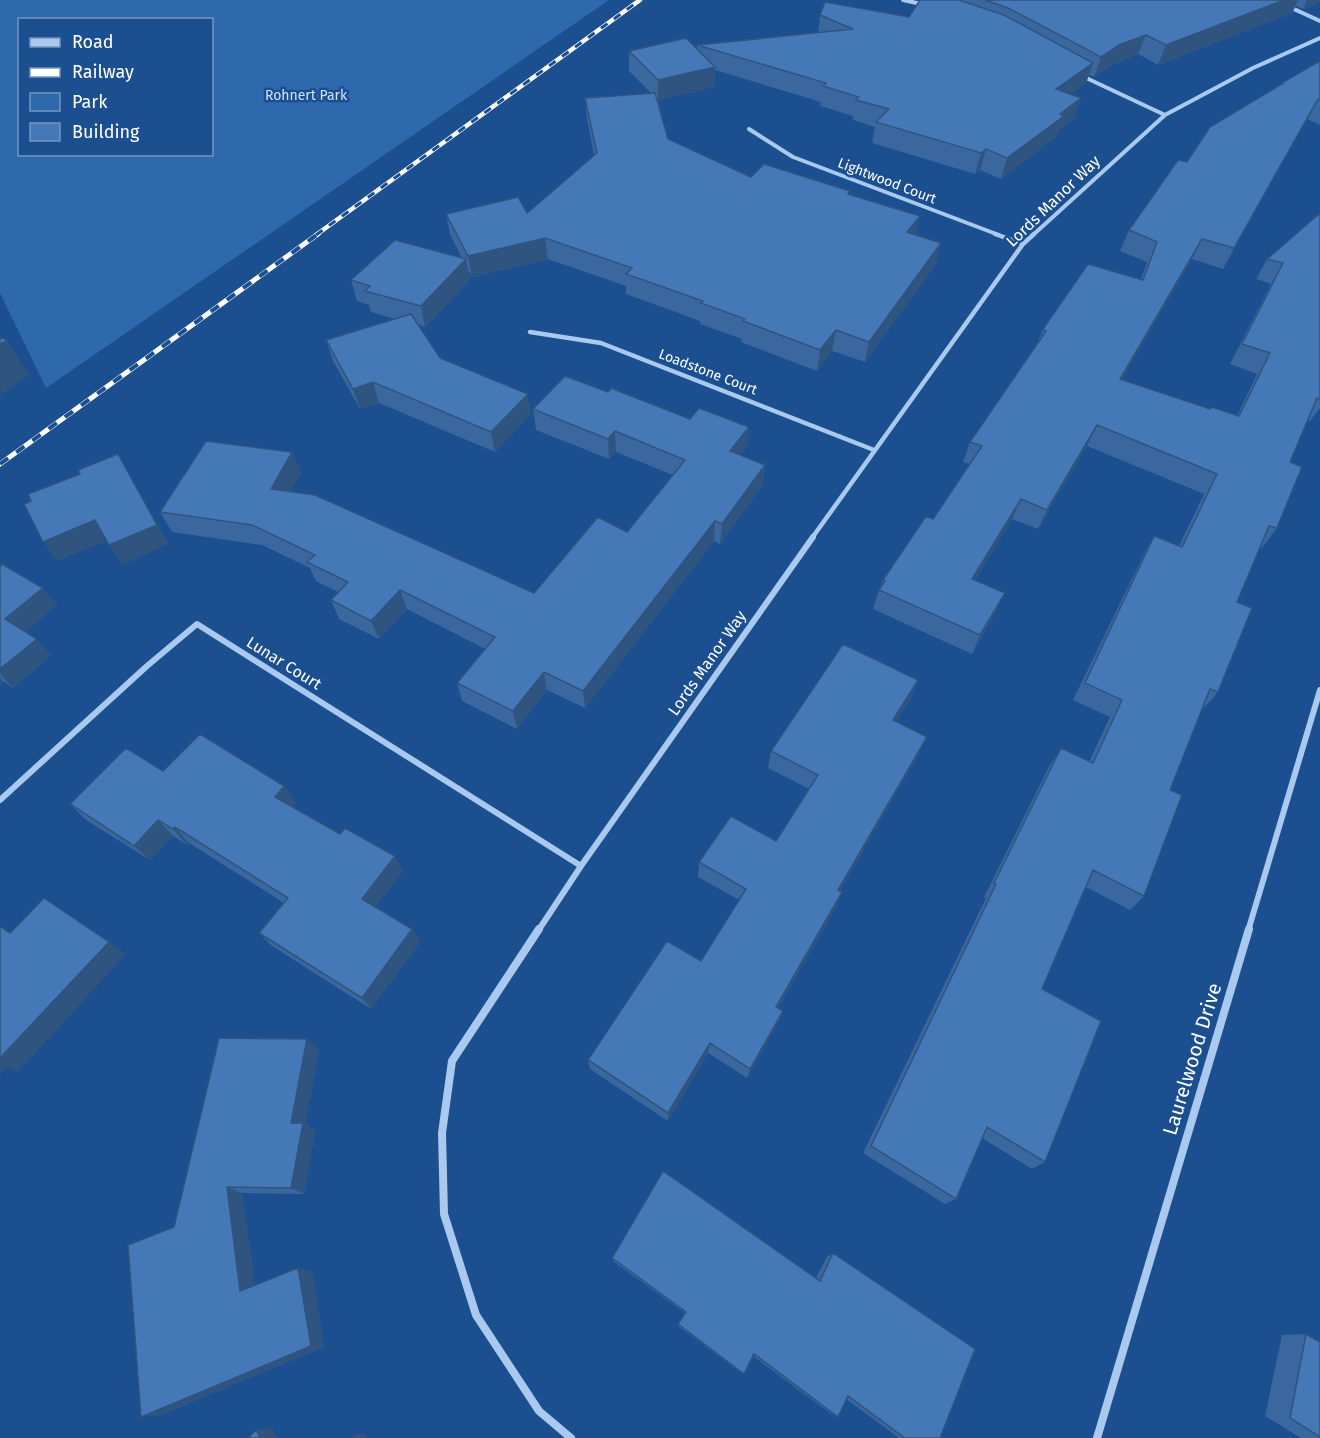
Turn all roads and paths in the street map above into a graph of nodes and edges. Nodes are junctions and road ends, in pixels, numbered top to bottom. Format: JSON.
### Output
{"nodes":[{"id":1,"x":903,"y":0,"type":"edge"},
{"id":2,"x":1274,"y":0,"type":"edge"},
{"id":3,"x":937,"y":8,"type":"edge"},
{"id":4,"x":1320,"y":21,"type":"edge"},
{"id":5,"x":1320,"y":38,"type":"edge"},
{"id":6,"x":1079,"y":75,"type":"edge"},
{"id":7,"x":1165,"y":115,"type":"junction"},
{"id":8,"x":749,"y":129,"type":"dead end"},
{"id":9,"x":1023,"y":243,"type":"junction"},
{"id":10,"x":530,"y":332,"type":"dead end"},
{"id":11,"x":874,"y":450,"type":"junction"},
{"id":12,"x":1320,"y":690,"type":"edge"},
{"id":13,"x":0,"y":800,"type":"edge"},
{"id":14,"x":580,"y":866,"type":"junction"},
{"id":15,"x":571,"y":1438,"type":"edge"},
{"id":16,"x":1096,"y":1438,"type":"edge"}],
"edges":[{"from":1,"to":3,"type":"street"},
{"from":2,"to":4,"type":"street"},
{"from":5,"to":7,"type":"street","name":"Lords Manor Way"},
{"from":6,"to":7,"type":"street"},
{"from":7,"to":9,"type":"street","name":"Lords Manor Way"},
{"from":8,"to":9,"type":"street","name":"Lightwood Court"},
{"from":9,"to":11,"type":"street","name":"Lords Manor Way"},
{"from":10,"to":11,"type":"street","name":"Loadstone Court"},
{"from":11,"to":14,"type":"street","name":"Lords Manor Way"},
{"from":12,"to":16,"type":"street","name":"Laurelwood Drive"},
{"from":13,"to":14,"type":"street","name":"Lunar Court"},
{"from":14,"to":15,"type":"street","name":"Lords Manor Way"}]}
